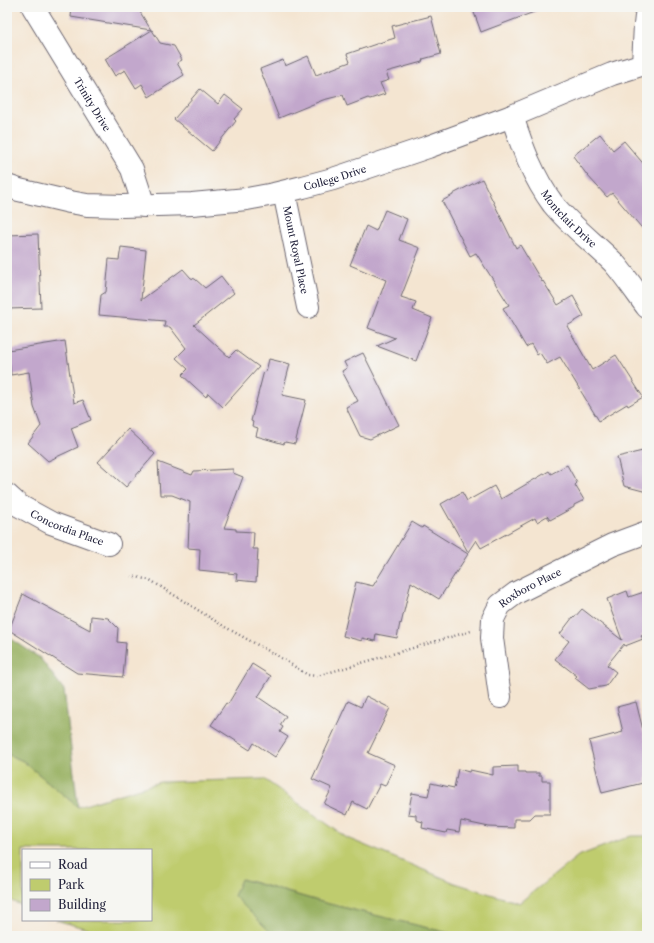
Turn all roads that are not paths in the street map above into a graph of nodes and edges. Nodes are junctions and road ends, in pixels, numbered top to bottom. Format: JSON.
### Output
{"nodes":[{"id":1,"x":33,"y":7,"type":"edge"},
{"id":2,"x":647,"y":7,"type":"edge"},
{"id":3,"x":645,"y":63,"type":"edge"},
{"id":4,"x":512,"y":116,"type":"junction"},
{"id":5,"x":7,"y":186,"type":"edge"},
{"id":6,"x":284,"y":192,"type":"junction"},
{"id":7,"x":144,"y":206,"type":"junction"},
{"id":8,"x":308,"y":307,"type":"dead end"},
{"id":9,"x":647,"y":307,"type":"edge"},
{"id":10,"x":7,"y":495,"type":"edge"},
{"id":11,"x":647,"y":532,"type":"edge"},
{"id":12,"x":109,"y":544,"type":"dead end"},
{"id":13,"x":500,"y":696,"type":"dead end"}],
"edges":[{"from":1,"to":7,"type":"street","name":"Trinity Drive"},
{"from":2,"to":3,"type":"street"},
{"from":3,"to":4,"type":"street","name":"College Drive"},
{"from":4,"to":6,"type":"street","name":"College Drive"},
{"from":4,"to":9,"type":"street","name":"Montclair Drive"},
{"from":5,"to":7,"type":"street","name":"College Drive"},
{"from":6,"to":7,"type":"street","name":"College Drive"},
{"from":6,"to":8,"type":"street","name":"Mount Royal Place"},
{"from":10,"to":12,"type":"street","name":"Concordia Place"},
{"from":11,"to":13,"type":"street","name":"Roxboro Place"}]}
